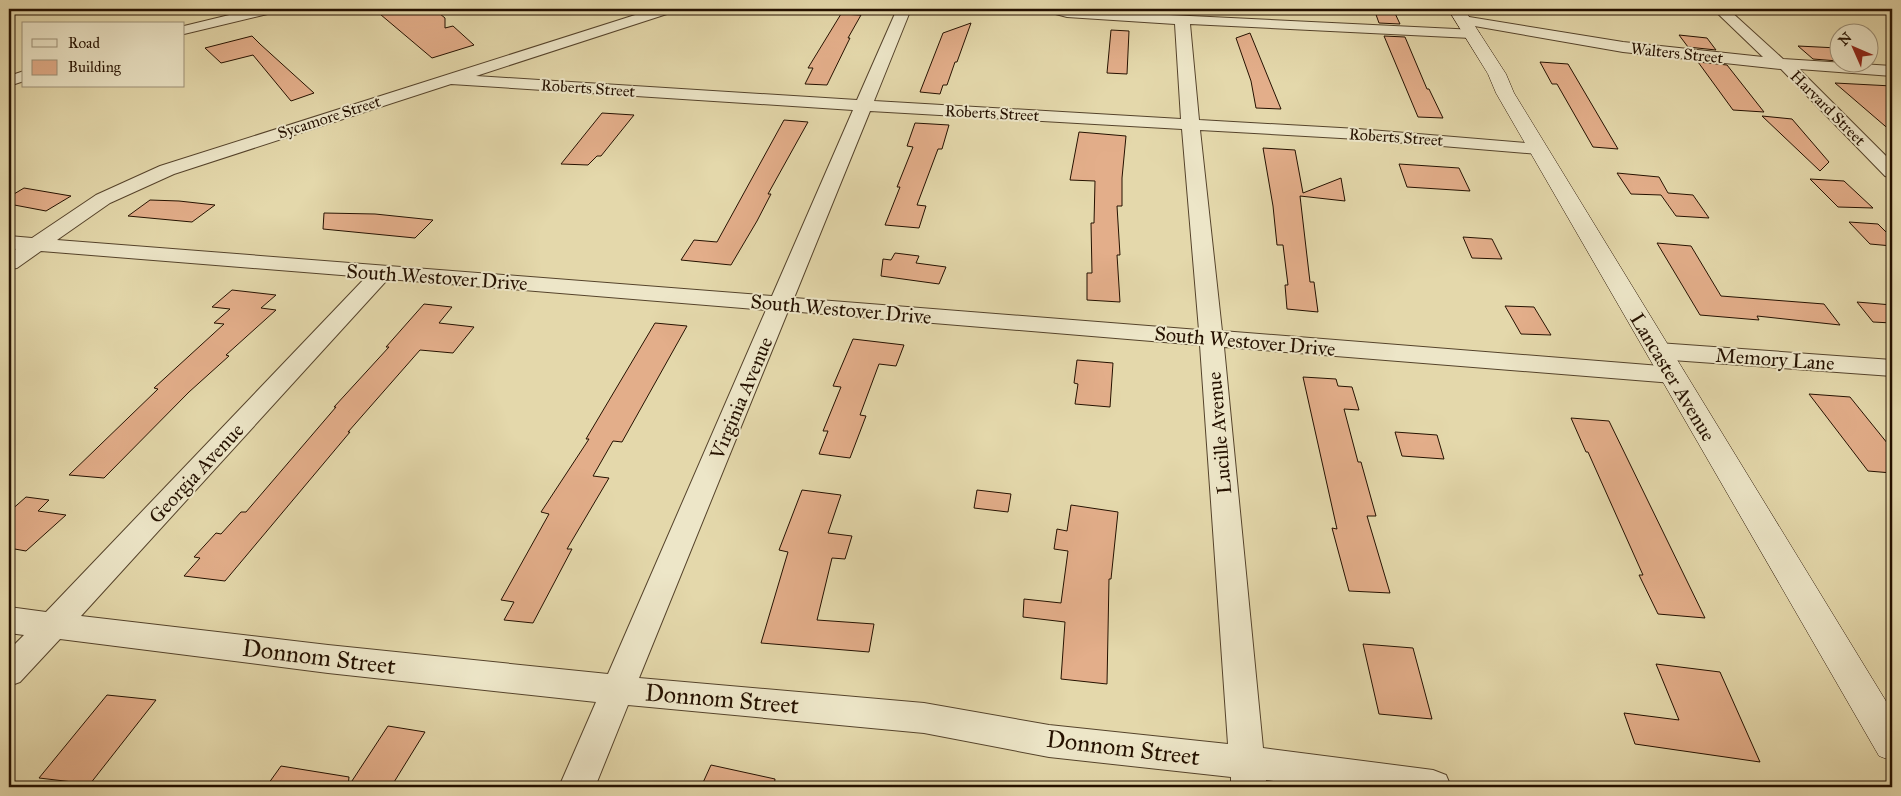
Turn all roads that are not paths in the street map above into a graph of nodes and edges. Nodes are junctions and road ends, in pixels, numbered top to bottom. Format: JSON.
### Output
{"nodes":[{"id":1,"x":271,"y":9,"type":"edge"},
{"id":2,"x":668,"y":9,"type":"edge"},
{"id":3,"x":904,"y":9,"type":"edge"},
{"id":4,"x":1053,"y":9,"type":"edge"},
{"id":5,"x":1720,"y":9,"type":"edge"},
{"id":6,"x":1182,"y":19,"type":"junction"},
{"id":7,"x":1463,"y":21,"type":"edge"},
{"id":8,"x":185,"y":30,"type":"edge"},
{"id":9,"x":1783,"y":64,"type":"junction"},
{"id":10,"x":1892,"y":71,"type":"edge"},
{"id":11,"x":22,"y":77,"type":"edge"},
{"id":12,"x":446,"y":79,"type":"junction"},
{"id":13,"x":9,"y":81,"type":"edge"},
{"id":14,"x":865,"y":106,"type":"junction"},
{"id":15,"x":1191,"y":125,"type":"junction"},
{"id":16,"x":1538,"y":149,"type":"junction"},
{"id":17,"x":1892,"y":172,"type":"edge"},
{"id":18,"x":9,"y":242,"type":"edge"},
{"id":19,"x":36,"y":244,"type":"junction"},
{"id":20,"x":9,"y":263,"type":"edge"},
{"id":21,"x":382,"y":273,"type":"junction"},
{"id":22,"x":781,"y":304,"type":"junction"},
{"id":23,"x":1211,"y":337,"type":"junction"},
{"id":24,"x":1658,"y":351,"type":"junction"},
{"id":25,"x":1892,"y":368,"type":"edge"},
{"id":26,"x":1673,"y":375,"type":"junction"},
{"id":27,"x":9,"y":620,"type":"edge"},
{"id":28,"x":54,"y":625,"type":"junction"},
{"id":29,"x":9,"y":672,"type":"edge"},
{"id":30,"x":618,"y":689,"type":"junction"},
{"id":31,"x":1892,"y":744,"type":"edge"},
{"id":32,"x":1248,"y":775,"type":"edge"},
{"id":33,"x":577,"y":787,"type":"edge"},
{"id":34,"x":1434,"y":787,"type":"edge"}],
"edges":[{"from":1,"to":8,"type":"street"},
{"from":2,"to":12,"type":"street","name":"Sycamore Street"},
{"from":3,"to":14,"type":"street","name":"Virginia Avenue"},
{"from":4,"to":6,"type":"street","name":"Walters Street"},
{"from":5,"to":9,"type":"street","name":"Harvard Street"},
{"from":6,"to":7,"type":"street","name":"Walters Street"},
{"from":6,"to":15,"type":"street","name":"Lucille Avenue"},
{"from":7,"to":9,"type":"street","name":"Walters Street"},
{"from":7,"to":16,"type":"main road","name":"Lancaster Avenue"},
{"from":9,"to":10,"type":"street","name":"Walters Street"},
{"from":9,"to":17,"type":"street","name":"Harvard Street"},
{"from":11,"to":13,"type":"street"},
{"from":12,"to":14,"type":"street","name":"Roberts Street"},
{"from":12,"to":19,"type":"street","name":"Sycamore Street"},
{"from":14,"to":15,"type":"street","name":"Roberts Street"},
{"from":14,"to":22,"type":"street","name":"Virginia Avenue"},
{"from":15,"to":16,"type":"street","name":"Roberts Street"},
{"from":15,"to":23,"type":"street","name":"Lucille Avenue"},
{"from":16,"to":24,"type":"main road","name":"Lancaster Avenue"},
{"from":18,"to":19,"type":"street","name":"South Westover Drive"},
{"from":19,"to":20,"type":"street","name":"Sycamore Street"},
{"from":19,"to":21,"type":"street","name":"South Westover Drive"},
{"from":21,"to":22,"type":"street","name":"South Westover Drive"},
{"from":21,"to":28,"type":"street","name":"Georgia Avenue"},
{"from":22,"to":23,"type":"street","name":"South Westover Drive"},
{"from":22,"to":30,"type":"street","name":"Virginia Avenue"},
{"from":23,"to":26,"type":"street","name":"South Westover Drive"},
{"from":23,"to":32,"type":"street","name":"Lucille Avenue"},
{"from":24,"to":25,"type":"street","name":"Memory Lane"},
{"from":24,"to":26,"type":"main road","name":"Lancaster Avenue"},
{"from":26,"to":31,"type":"main road","name":"Lancaster Avenue"},
{"from":27,"to":28,"type":"street","name":"Donnom Street"},
{"from":28,"to":29,"type":"street","name":"Georgia Avenue"},
{"from":28,"to":30,"type":"street","name":"Donnom Street"},
{"from":30,"to":32,"type":"street","name":"Donnom Street"},
{"from":30,"to":33,"type":"street","name":"Virginia Avenue"},
{"from":32,"to":34,"type":"street","name":"Donnom Street"}]}
